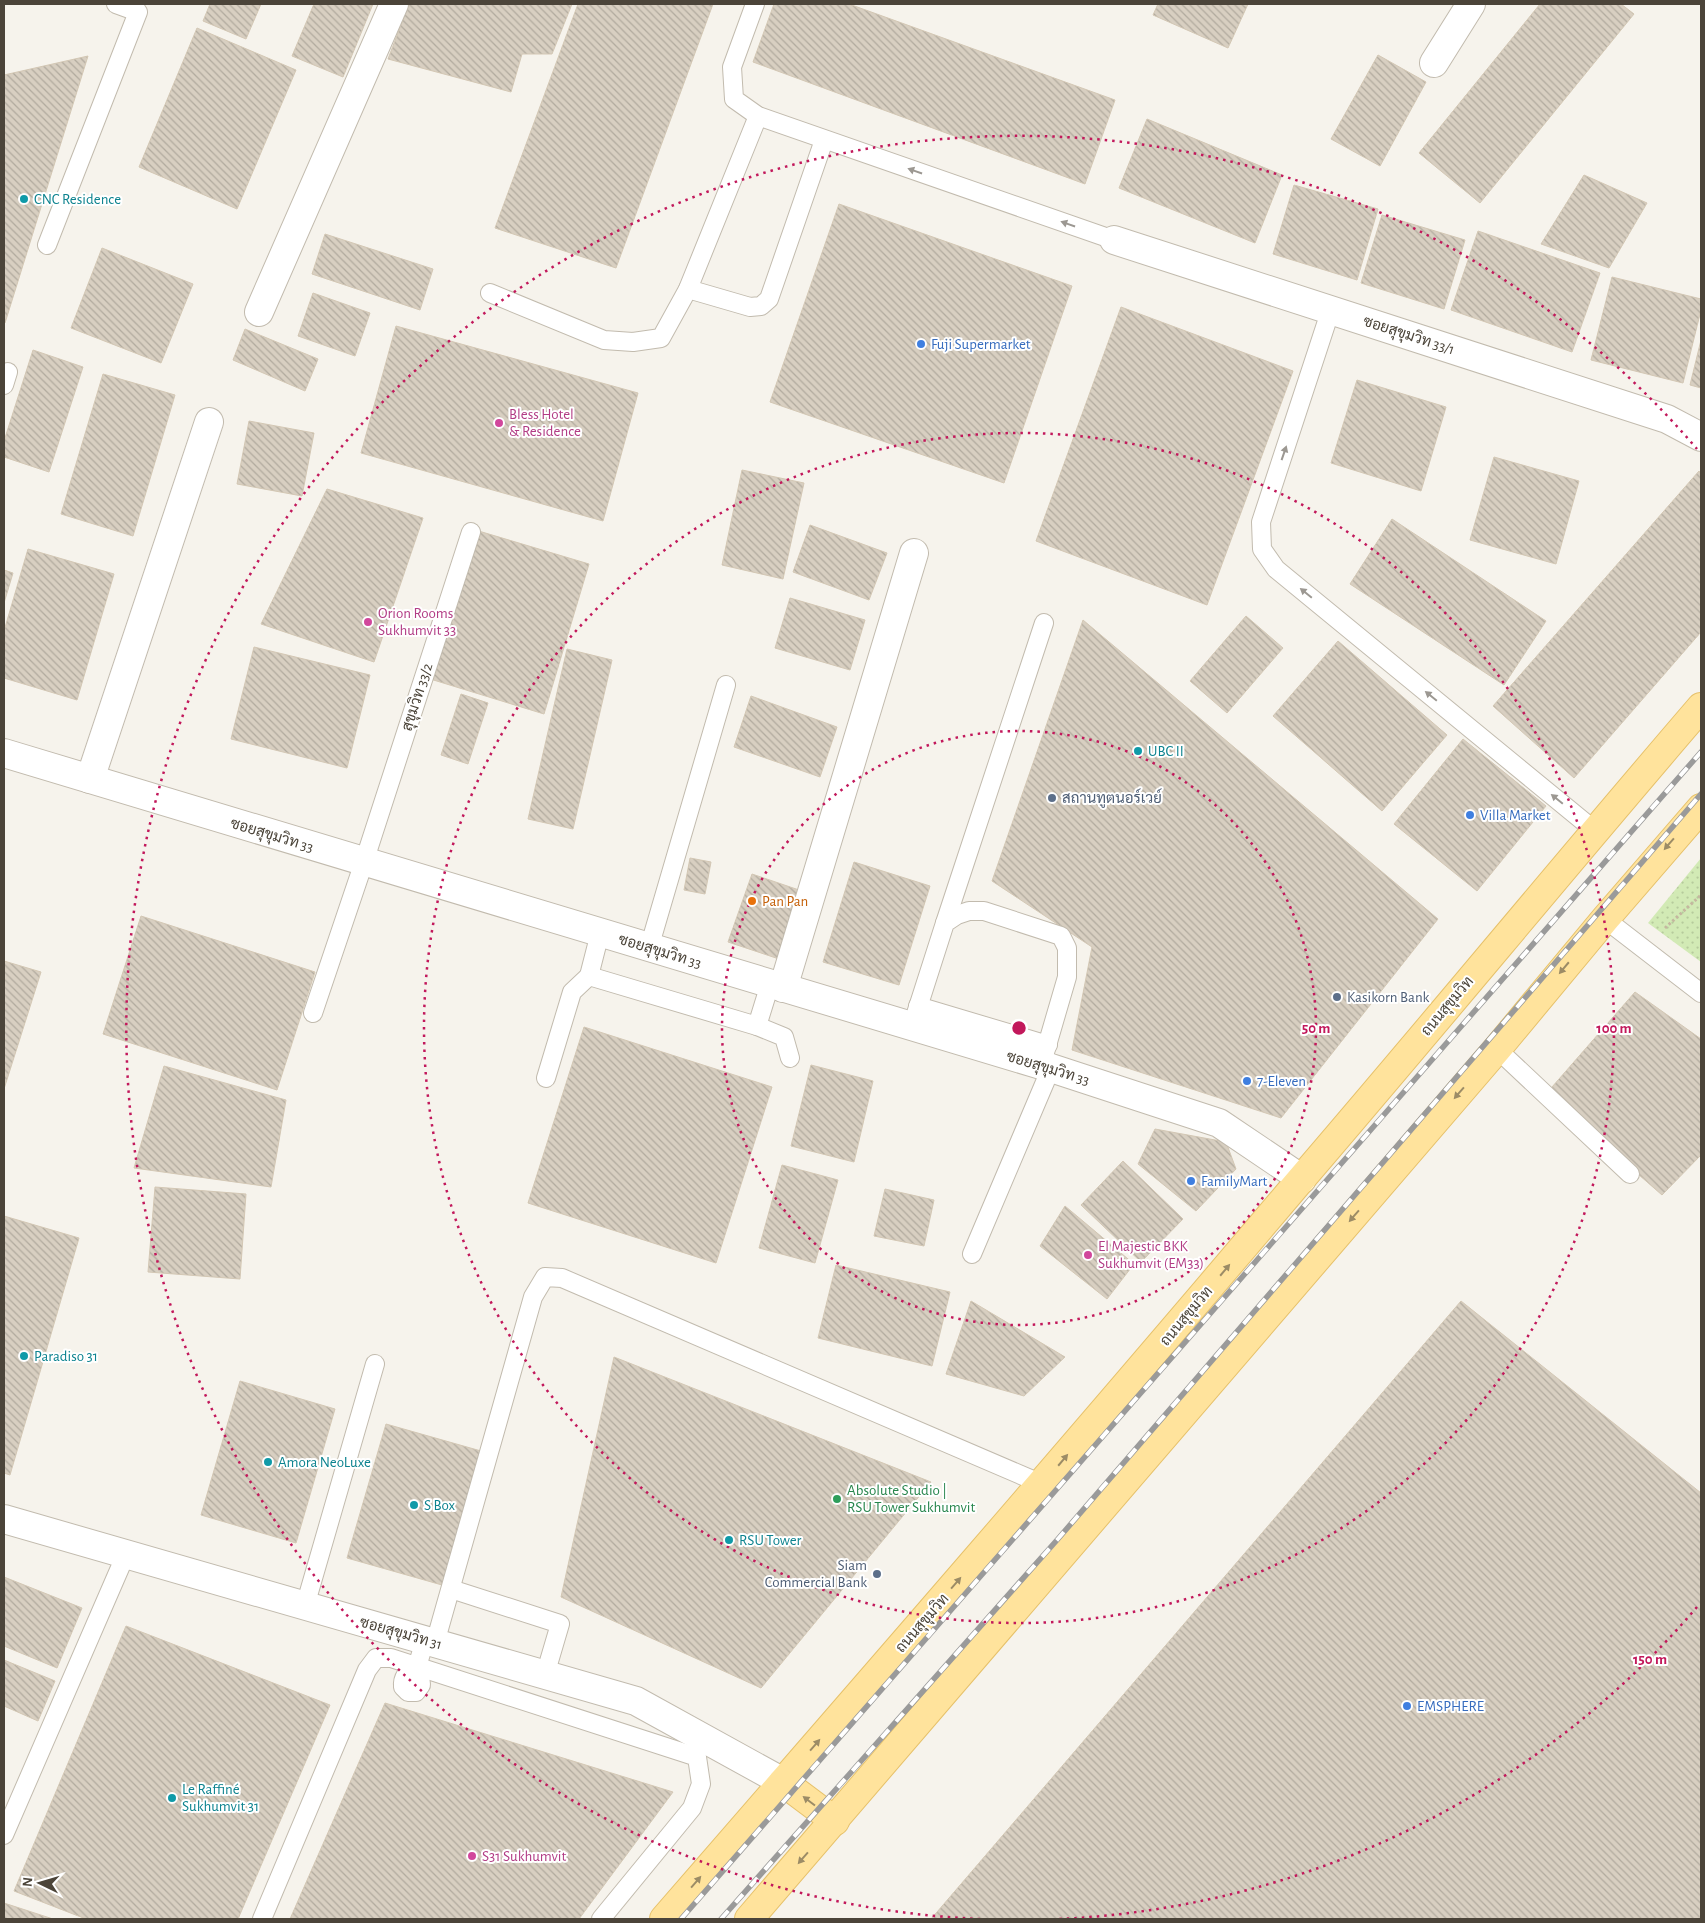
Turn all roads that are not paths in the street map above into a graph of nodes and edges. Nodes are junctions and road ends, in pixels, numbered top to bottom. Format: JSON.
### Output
{"nodes":[{"id":1,"x":116,"y":4,"type":"edge"},
{"id":2,"x":394,"y":4,"type":"edge"},
{"id":3,"x":755,"y":4,"type":"edge"},
{"id":4,"x":1471,"y":4,"type":"edge"},
{"id":5,"x":1434,"y":63,"type":"dead end"},
{"id":6,"x":758,"y":116,"type":"junction"},
{"id":7,"x":824,"y":140,"type":"junction"},
{"id":8,"x":1114,"y":240,"type":"joint"},
{"id":9,"x":47,"y":245,"type":"dead end"},
{"id":10,"x":688,"y":289,"type":"junction"},
{"id":11,"x":490,"y":292,"type":"dead end"},
{"id":12,"x":1331,"y":309,"type":"junction"},
{"id":13,"x":259,"y":312,"type":"dead end"},
{"id":14,"x":209,"y":422,"type":"dead end"},
{"id":15,"x":1701,"y":437,"type":"edge"},
{"id":16,"x":471,"y":532,"type":"dead end"},
{"id":17,"x":914,"y":553,"type":"dead end"},
{"id":18,"x":1044,"y":623,"type":"dead end"},
{"id":19,"x":726,"y":685,"type":"dead end"},
{"id":20,"x":1701,"y":707,"type":"edge"},
{"id":21,"x":4,"y":753,"type":"edge"},
{"id":22,"x":90,"y":780,"type":"junction"},
{"id":23,"x":1701,"y":808,"type":"edge"},
{"id":24,"x":1594,"y":830,"type":"junction"},
{"id":25,"x":364,"y":862,"type":"junction"},
{"id":26,"x":1604,"y":919,"type":"junction"},
{"id":27,"x":946,"y":923,"type":"junction"},
{"id":28,"x":600,"y":933,"type":"junction"},
{"id":29,"x":649,"y":948,"type":"junction"},
{"id":30,"x":589,"y":976,"type":"junction"},
{"id":31,"x":777,"y":986,"type":"junction"},
{"id":32,"x":1701,"y":993,"type":"edge"},
{"id":33,"x":313,"y":1013,"type":"dead end"},
{"id":34,"x":915,"y":1016,"type":"junction"},
{"id":35,"x":757,"y":1026,"type":"junction"},
{"id":36,"x":1497,"y":1049,"type":"junction"},
{"id":37,"x":790,"y":1058,"type":"dead end"},
{"id":38,"x":1047,"y":1060,"type":"junction"},
{"id":39,"x":546,"y":1078,"type":"dead end"},
{"id":40,"x":1630,"y":1174,"type":"dead end"},
{"id":41,"x":1302,"y":1179,"type":"junction"},
{"id":42,"x":972,"y":1254,"type":"dead end"},
{"id":43,"x":375,"y":1364,"type":"dead end"},
{"id":44,"x":1042,"y":1484,"type":"junction"},
{"id":45,"x":4,"y":1519,"type":"edge"},
{"id":46,"x":126,"y":1554,"type":"junction"},
{"id":47,"x":451,"y":1589,"type":"junction"},
{"id":48,"x":305,"y":1606,"type":"junction"},
{"id":49,"x":430,"y":1641,"type":"junction"},
{"id":50,"x":417,"y":1667,"type":"junction"},
{"id":51,"x":545,"y":1674,"type":"junction"},
{"id":52,"x":783,"y":1782,"type":"junction"},
{"id":53,"x":834,"y":1821,"type":"junction"},
{"id":54,"x":4,"y":1835,"type":"edge"},
{"id":55,"x":262,"y":1919,"type":"edge"},
{"id":56,"x":601,"y":1919,"type":"edge"},
{"id":57,"x":664,"y":1919,"type":"edge"},
{"id":58,"x":751,"y":1919,"type":"edge"}],
"edges":[{"from":1,"to":9,"type":"lane"},
{"from":2,"to":13,"type":"street"},
{"from":3,"to":6,"type":"lane"},
{"from":4,"to":5,"type":"street"},
{"from":6,"to":7,"type":"lane"},
{"from":6,"to":10,"type":"lane"},
{"from":8,"to":7,"type":"lane","one_way":true},
{"from":7,"to":10,"type":"lane"},
{"from":8,"to":12,"type":"street","name":"ซอยสุขุมวิท 33/1"},
{"from":10,"to":11,"type":"lane"},
{"from":12,"to":15,"type":"street","name":"ซอยสุขุมวิท 33/1"},
{"from":24,"to":12,"type":"lane","one_way":true},
{"from":14,"to":22,"type":"street"},
{"from":16,"to":25,"type":"lane","name":"สุขุมวิท 33/2"},
{"from":17,"to":31,"type":"street"},
{"from":18,"to":27,"type":"lane"},
{"from":19,"to":29,"type":"lane"},
{"from":20,"to":24,"type":"main road","name":"ถนนสุขุมวิท"},
{"from":21,"to":22,"type":"street","name":"ซอยสุขุมวิท 33"},
{"from":22,"to":25,"type":"street","name":"ซอยสุขุมวิท 33"},
{"from":23,"to":26,"type":"main road","one_way":true},
{"from":24,"to":41,"type":"main road","name":"ถนนสุขุมวิท"},
{"from":25,"to":28,"type":"street","name":"ซอยสุขุมวิท 33"},
{"from":25,"to":33,"type":"lane","name":"สุขุมวิท 33/2"},
{"from":26,"to":32,"type":"lane"},
{"from":26,"to":36,"type":"main road","one_way":true},
{"from":27,"to":34,"type":"lane"},
{"from":27,"to":38,"type":"lane"},
{"from":28,"to":29,"type":"street","name":"ซอยสุขุมวิท 33"},
{"from":28,"to":30,"type":"lane"},
{"from":29,"to":31,"type":"street","name":"ซอยสุขุมวิท 33"},
{"from":30,"to":35,"type":"lane"},
{"from":30,"to":39,"type":"lane"},
{"from":31,"to":34,"type":"street","name":"ซอยสุขุมวิท 33"},
{"from":31,"to":35,"type":"lane"},
{"from":34,"to":38,"type":"street","name":"ซอยสุขุมวิท 33"},
{"from":35,"to":37,"type":"lane"},
{"from":36,"to":40,"type":"lane"},
{"from":36,"to":53,"type":"main road","one_way":true},
{"from":38,"to":41,"type":"street","name":"ซอยสุขุมวิท 33"},
{"from":38,"to":42,"type":"lane"},
{"from":44,"to":41,"type":"main road","name":"ถนนสุขุมวิท","one_way":true},
{"from":43,"to":48,"type":"lane"},
{"from":44,"to":47,"type":"lane"},
{"from":52,"to":44,"type":"main road","name":"ถนนสุขุมวิท","one_way":true},
{"from":45,"to":46,"type":"street","name":"ซอยสุขุมวิท 31"},
{"from":46,"to":48,"type":"street","name":"ซอยสุขุมวิท 31"},
{"from":46,"to":54,"type":"lane"},
{"from":47,"to":49,"type":"lane"},
{"from":47,"to":51,"type":"lane"},
{"from":48,"to":49,"type":"street","name":"ซอยสุขุมวิท 31"},
{"from":49,"to":50,"type":"lane"},
{"from":49,"to":51,"type":"street","name":"ซอยสุขุมวิท 31"},
{"from":50,"to":55,"type":"lane"},
{"from":50,"to":56,"type":"lane"},
{"from":51,"to":52,"type":"street","name":"ซอยสุขุมวิท 31"},
{"from":53,"to":52,"type":"main road","one_way":true},
{"from":57,"to":52,"type":"main road","name":"ถนนสุขุมวิท","one_way":true},
{"from":53,"to":58,"type":"main road","one_way":true}]}
